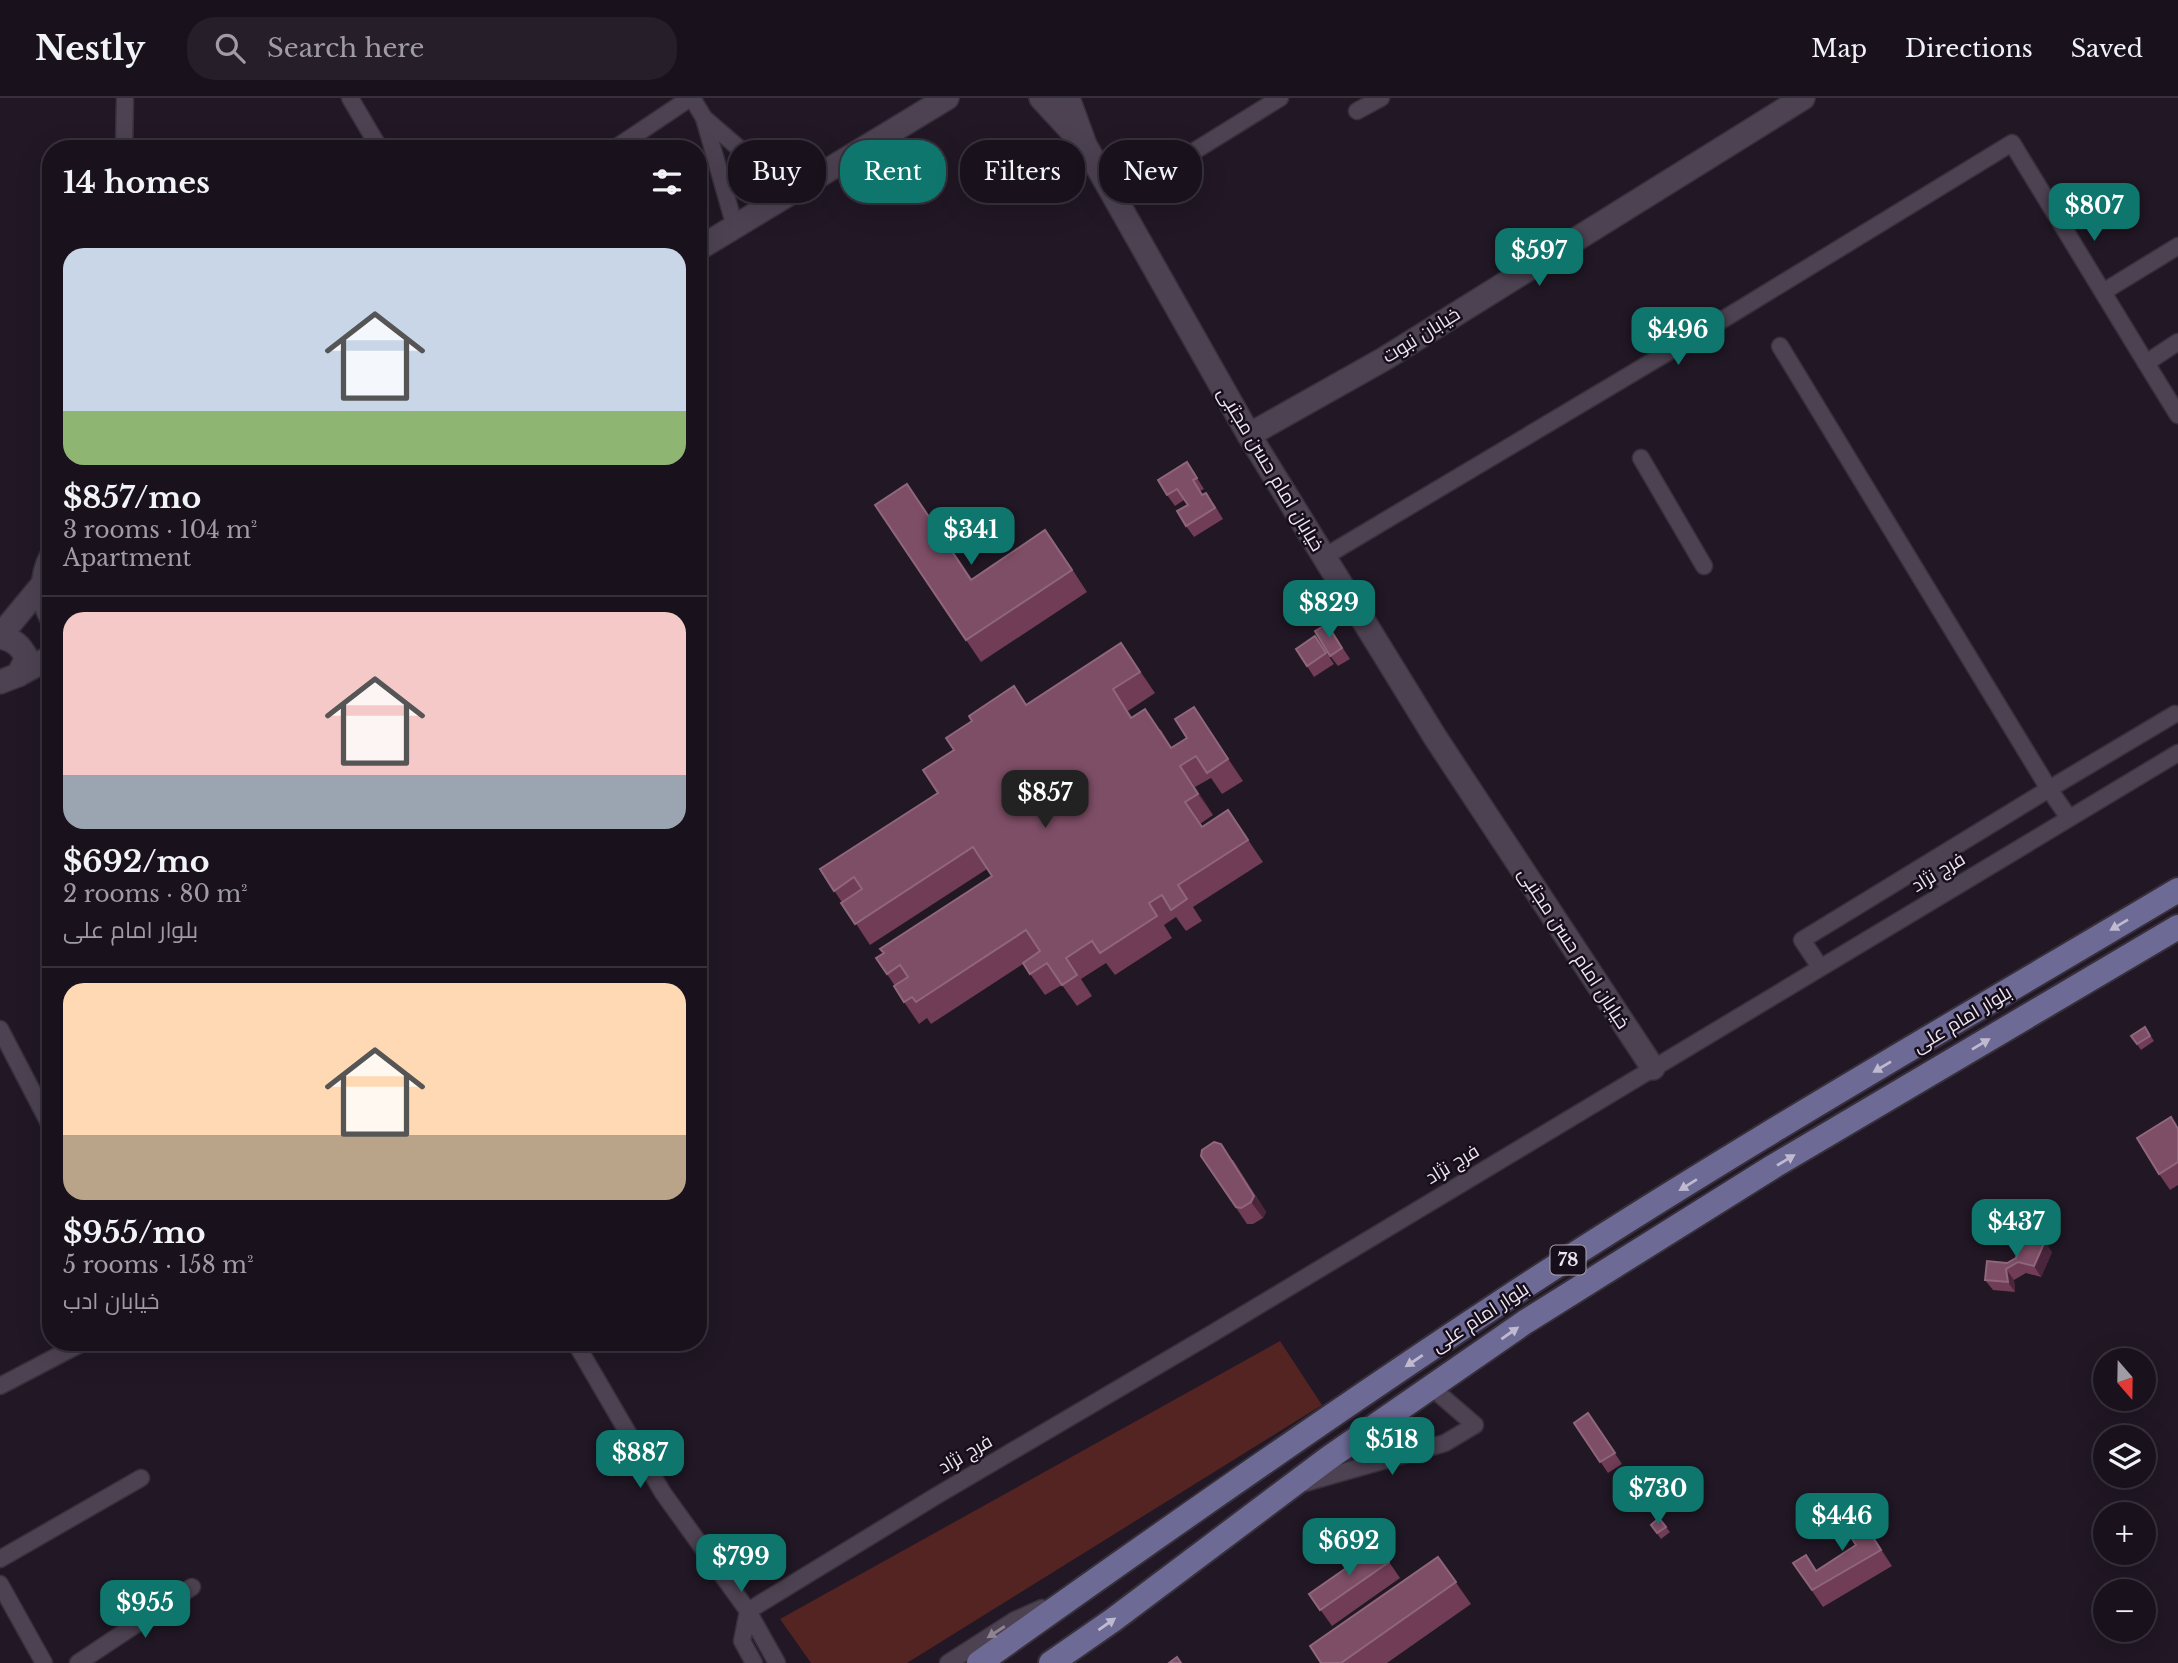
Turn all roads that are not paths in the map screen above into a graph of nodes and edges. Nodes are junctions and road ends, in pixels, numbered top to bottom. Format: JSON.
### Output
{"nodes":[{"id":1,"x":125,"y":98,"type":"edge"},
{"id":2,"x":350,"y":98,"type":"edge"},
{"id":3,"x":691,"y":98,"type":"edge"},
{"id":4,"x":947,"y":98,"type":"edge"},
{"id":5,"x":1041,"y":98,"type":"edge"},
{"id":6,"x":1068,"y":98,"type":"edge"},
{"id":7,"x":1280,"y":98,"type":"edge"},
{"id":8,"x":1381,"y":98,"type":"edge"},
{"id":9,"x":1803,"y":98,"type":"edge"},
{"id":10,"x":1357,"y":111,"type":"dead end"},
{"id":11,"x":704,"y":118,"type":"junction"},
{"id":12,"x":124,"y":140,"type":"edge"},
{"id":13,"x":375,"y":140,"type":"edge"},
{"id":14,"x":628,"y":140,"type":"edge"},
{"id":15,"x":730,"y":140,"type":"edge"},
{"id":16,"x":1086,"y":145,"type":"junction"},
{"id":17,"x":1202,"y":146,"type":"edge"},
{"id":18,"x":1099,"y":168,"type":"edge"},
{"id":19,"x":826,"y":172,"type":"edge"},
{"id":20,"x":775,"y":203,"type":"edge"},
{"id":21,"x":1119,"y":203,"type":"edge"},
{"id":22,"x":735,"y":227,"type":"junction"},
{"id":23,"x":707,"y":244,"type":"edge"},
{"id":24,"x":2178,"y":246,"type":"edge"},
{"id":25,"x":2103,"y":292,"type":"junction"},
{"id":26,"x":2178,"y":342,"type":"edge"},
{"id":27,"x":1780,"y":346,"type":"dead end"},
{"id":28,"x":2146,"y":362,"type":"junction"},
{"id":29,"x":2178,"y":415,"type":"edge"},
{"id":30,"x":1249,"y":435,"type":"junction"},
{"id":31,"x":1641,"y":458,"type":"dead end"},
{"id":32,"x":1324,"y":557,"type":"junction"},
{"id":33,"x":1704,"y":566,"type":"dead end"},
{"id":34,"x":42,"y":585,"type":"edge"},
{"id":35,"x":0,"y":636,"type":"edge"},
{"id":36,"x":42,"y":662,"type":"edge"},
{"id":37,"x":9,"y":678,"type":"edge"},
{"id":38,"x":2175,"y":713,"type":"dead end"},
{"id":39,"x":2178,"y":753,"type":"edge"},
{"id":40,"x":2049,"y":789,"type":"junction"},
{"id":41,"x":2069,"y":818,"type":"junction"},
{"id":42,"x":1932,"y":861,"type":"junction"},
{"id":43,"x":1950,"y":889,"type":"junction"},
{"id":44,"x":2178,"y":890,"type":"edge"},
{"id":45,"x":2178,"y":926,"type":"edge"},
{"id":46,"x":1820,"y":967,"type":"junction"},
{"id":47,"x":0,"y":1029,"type":"edge"},
{"id":48,"x":1653,"y":1068,"type":"junction"},
{"id":49,"x":42,"y":1110,"type":"edge"},
{"id":50,"x":67,"y":1351,"type":"edge"},
{"id":51,"x":580,"y":1351,"type":"edge"},
{"id":52,"x":0,"y":1386,"type":"edge"},
{"id":53,"x":1431,"y":1387,"type":"junction"},
{"id":54,"x":1349,"y":1405,"type":"junction"},
{"id":55,"x":1368,"y":1431,"type":"junction"},
{"id":56,"x":141,"y":1478,"type":"dead end"},
{"id":57,"x":1290,"y":1487,"type":"junction"},
{"id":58,"x":0,"y":1559,"type":"edge"},
{"id":59,"x":0,"y":1584,"type":"edge"},
{"id":60,"x":192,"y":1587,"type":"dead end"},
{"id":61,"x":1079,"y":1592,"type":"junction"},
{"id":62,"x":748,"y":1611,"type":"junction"},
{"id":63,"x":44,"y":1663,"type":"edge"},
{"id":64,"x":78,"y":1663,"type":"edge"},
{"id":65,"x":754,"y":1663,"type":"edge"},
{"id":66,"x":777,"y":1663,"type":"edge"},
{"id":67,"x":948,"y":1663,"type":"edge"},
{"id":68,"x":979,"y":1663,"type":"edge"},
{"id":69,"x":1051,"y":1663,"type":"edge"}],
"edges":[{"from":1,"to":12,"type":"street"},
{"from":2,"to":13,"type":"street"},
{"from":3,"to":11,"type":"street"},
{"from":3,"to":14,"type":"street"},
{"from":4,"to":19,"type":"street"},
{"from":5,"to":16,"type":"street","name":"خیابان امام حسن مجتبی"},
{"from":6,"to":16,"type":"street","name":"خیابان امام حسن مجتبی"},
{"from":7,"to":17,"type":"street"},
{"from":8,"to":10,"type":"street"},
{"from":9,"to":30,"type":"street","name":"خیابان نبوت"},
{"from":11,"to":15,"type":"street"},
{"from":11,"to":22,"type":"street"},
{"from":16,"to":18,"type":"street","name":"خیابان امام حسن مجتبی"},
{"from":20,"to":22,"type":"street"},
{"from":21,"to":30,"type":"street","name":"خیابان امام حسن مجتبی"},
{"from":22,"to":23,"type":"street"},
{"from":24,"to":25,"type":"street"},
{"from":25,"to":28,"type":"street"},
{"from":25,"to":32,"type":"street"},
{"from":26,"to":28,"type":"street"},
{"from":27,"to":40,"type":"street"},
{"from":28,"to":29,"type":"street"},
{"from":30,"to":32,"type":"street","name":"خیابان امام حسن مجتبی"},
{"from":31,"to":33,"type":"street"},
{"from":32,"to":48,"type":"street","name":"خیابان امام حسن مجتبی"},
{"from":34,"to":35,"type":"street"},
{"from":35,"to":37,"type":"street"},
{"from":36,"to":37,"type":"street"},
{"from":38,"to":40,"type":"street"},
{"from":39,"to":41,"type":"street","name":"فرج نژاد"},
{"from":40,"to":41,"type":"street"},
{"from":40,"to":42,"type":"street"},
{"from":41,"to":43,"type":"street","name":"فرج نژاد"},
{"from":42,"to":43,"type":"street"},
{"from":42,"to":46,"type":"street"},
{"from":43,"to":46,"type":"street","name":"فرج نژاد"},
{"from":44,"to":54,"type":"main road","name":"بلوار امام علی","number":"78","one_way":true},
{"from":53,"to":45,"type":"main road","name":"بلوار امام علی","number":"78","one_way":true},
{"from":46,"to":48,"type":"street","name":"فرج نژاد"},
{"from":47,"to":49,"type":"street"},
{"from":48,"to":62,"type":"street","name":"فرج نژاد"},
{"from":50,"to":52,"type":"street"},
{"from":51,"to":62,"type":"street"},
{"from":53,"to":55,"type":"main road","name":"بلوار امام علی","number":"78"},
{"from":53,"to":57,"type":"street"},
{"from":54,"to":55,"type":"main road"},
{"from":54,"to":61,"type":"main road","name":"بلوار امام علی","number":"78"},
{"from":55,"to":57,"type":"main road","name":"بلوار امام علی","number":"78"},
{"from":56,"to":58,"type":"street"},
{"from":69,"to":57,"type":"main road","name":"بلوار امام علی","number":"78","one_way":true},
{"from":59,"to":63,"type":"street"},
{"from":60,"to":64,"type":"street"},
{"from":61,"to":67,"type":"street","one_way":true},
{"from":61,"to":68,"type":"main road","name":"بلوار امام علی","number":"78"},
{"from":62,"to":65,"type":"street"},
{"from":62,"to":66,"type":"street"}]}
